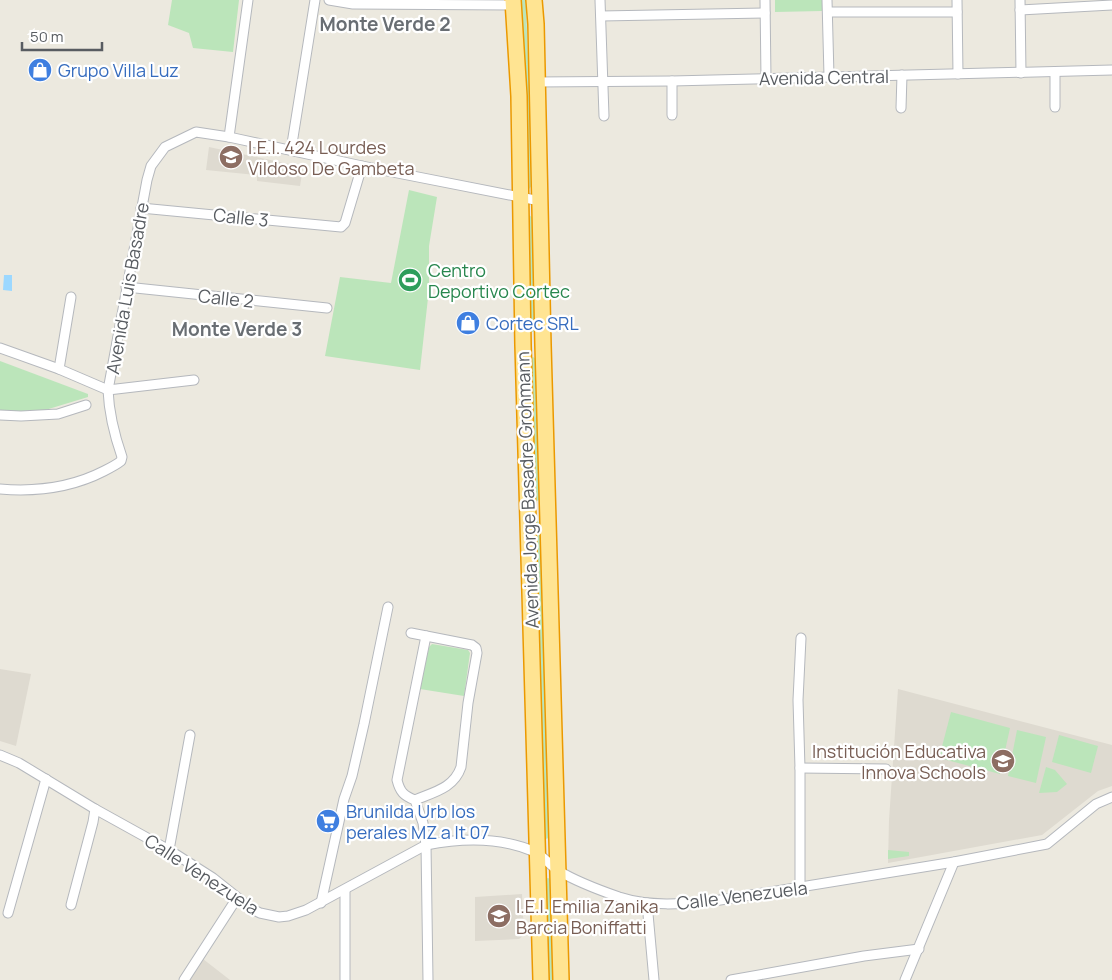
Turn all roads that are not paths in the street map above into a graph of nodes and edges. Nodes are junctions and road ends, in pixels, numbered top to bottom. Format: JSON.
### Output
{"nodes":[{"id":1,"x":248,"y":0,"type":"edge"},
{"id":2,"x":315,"y":0,"type":"edge"},
{"id":3,"x":329,"y":0,"type":"edge"},
{"id":4,"x":534,"y":0,"type":"edge"},
{"id":5,"x":600,"y":0,"type":"edge"},
{"id":6,"x":765,"y":0,"type":"edge"},
{"id":7,"x":827,"y":0,"type":"edge"},
{"id":8,"x":957,"y":0,"type":"edge"},
{"id":9,"x":1020,"y":0,"type":"edge"},
{"id":10,"x":514,"y":2,"type":"edge"},
{"id":11,"x":1112,"y":5,"type":"edge"},
{"id":12,"x":1020,"y":10,"type":"junction"},
{"id":13,"x":828,"y":12,"type":"junction"},
{"id":14,"x":957,"y":12,"type":"junction"},
{"id":15,"x":765,"y":13,"type":"junction"},
{"id":16,"x":601,"y":16,"type":"junction"},
{"id":17,"x":1112,"y":70,"type":"edge"},
{"id":18,"x":1055,"y":72,"type":"junction"},
{"id":19,"x":1021,"y":73,"type":"junction"},
{"id":20,"x":958,"y":74,"type":"junction"},
{"id":21,"x":902,"y":75,"type":"junction"},
{"id":22,"x":829,"y":76,"type":"junction"},
{"id":23,"x":766,"y":78,"type":"junction"},
{"id":24,"x":672,"y":81,"type":"junction"},
{"id":25,"x":536,"y":82,"type":"junction"},
{"id":26,"x":603,"y":82,"type":"junction"},
{"id":27,"x":1056,"y":107,"type":"dead end"},
{"id":28,"x":901,"y":108,"type":"dead end"},
{"id":29,"x":672,"y":115,"type":"dead end"},
{"id":30,"x":604,"y":116,"type":"dead end"},
{"id":31,"x":229,"y":137,"type":"junction"},
{"id":32,"x":291,"y":150,"type":"junction"},
{"id":33,"x":362,"y":166,"type":"junction"},
{"id":34,"x":520,"y":198,"type":"junction"},
{"id":35,"x":540,"y":201,"type":"junction"},
{"id":36,"x":141,"y":208,"type":"junction"},
{"id":37,"x":126,"y":287,"type":"junction"},
{"id":38,"x":71,"y":297,"type":"dead end"},
{"id":39,"x":327,"y":308,"type":"dead end"},
{"id":40,"x":523,"y":345,"type":"junction"},
{"id":41,"x":543,"y":345,"type":"junction"},
{"id":42,"x":0,"y":348,"type":"edge"},
{"id":43,"x":59,"y":369,"type":"junction"},
{"id":44,"x":194,"y":380,"type":"dead end"},
{"id":45,"x":108,"y":390,"type":"junction"},
{"id":46,"x":86,"y":404,"type":"dead end"},
{"id":47,"x":0,"y":415,"type":"edge"},
{"id":48,"x":0,"y":489,"type":"edge"},
{"id":49,"x":528,"y":513,"type":"junction"},
{"id":50,"x":548,"y":513,"type":"junction"},
{"id":51,"x":388,"y":607,"type":"dead end"},
{"id":52,"x":411,"y":633,"type":"dead end"},
{"id":53,"x":426,"y":636,"type":"junction"},
{"id":54,"x":801,"y":638,"type":"dead end"},
{"id":55,"x":190,"y":735,"type":"dead end"},
{"id":56,"x":0,"y":755,"type":"edge"},
{"id":57,"x":800,"y":768,"type":"junction"},
{"id":58,"x":886,"y":769,"type":"dead end"},
{"id":59,"x":46,"y":779,"type":"junction"},
{"id":60,"x":1112,"y":797,"type":"edge"},
{"id":61,"x":415,"y":800,"type":"junction"},
{"id":62,"x":94,"y":808,"type":"junction"},
{"id":63,"x":426,"y":845,"type":"junction"},
{"id":64,"x":169,"y":850,"type":"junction"},
{"id":65,"x":537,"y":853,"type":"junction"},
{"id":66,"x":954,"y":862,"type":"junction"},
{"id":67,"x":557,"y":870,"type":"junction"},
{"id":68,"x":800,"y":888,"type":"junction"},
{"id":69,"x":345,"y":890,"type":"junction"},
{"id":70,"x":237,"y":898,"type":"junction"},
{"id":71,"x":321,"y":903,"type":"junction"},
{"id":72,"x":648,"y":903,"type":"junction"},
{"id":73,"x":70,"y":905,"type":"dead end"},
{"id":74,"x":8,"y":913,"type":"dead end"},
{"id":75,"x":918,"y":949,"type":"junction"},
{"id":76,"x":757,"y":978,"type":"edge"},
{"id":77,"x":184,"y":980,"type":"edge"},
{"id":78,"x":345,"y":980,"type":"edge"},
{"id":79,"x":428,"y":980,"type":"edge"},
{"id":80,"x":541,"y":980,"type":"edge"},
{"id":81,"x":561,"y":980,"type":"edge"},
{"id":82,"x":654,"y":980,"type":"edge"},
{"id":83,"x":730,"y":980,"type":"edge"},
{"id":84,"x":905,"y":980,"type":"edge"}],
"edges":[{"from":1,"to":31,"type":"street"},
{"from":2,"to":32,"type":"street"},
{"from":3,"to":10,"type":"street"},
{"from":4,"to":25,"type":"highway","name":"Avenida Jorge Basadre Grohmann"},
{"from":5,"to":16,"type":"street"},
{"from":6,"to":15,"type":"street"},
{"from":7,"to":13,"type":"street"},
{"from":8,"to":14,"type":"street"},
{"from":9,"to":12,"type":"street"},
{"from":10,"to":34,"type":"highway","name":"Avenida Jorge Basadre Grohmann"},
{"from":11,"to":12,"type":"street"},
{"from":12,"to":19,"type":"street"},
{"from":13,"to":14,"type":"street"},
{"from":13,"to":22,"type":"street"},
{"from":14,"to":20,"type":"street"},
{"from":15,"to":16,"type":"street"},
{"from":15,"to":23,"type":"street"},
{"from":16,"to":26,"type":"street"},
{"from":17,"to":18,"type":"street","name":"Avenida Central"},
{"from":18,"to":19,"type":"street","name":"Avenida Central"},
{"from":18,"to":27,"type":"street"},
{"from":19,"to":20,"type":"street","name":"Avenida Central"},
{"from":20,"to":21,"type":"street","name":"Avenida Central"},
{"from":21,"to":22,"type":"street","name":"Avenida Central"},
{"from":21,"to":28,"type":"street"},
{"from":22,"to":23,"type":"street","name":"Avenida Central"},
{"from":23,"to":24,"type":"street","name":"Avenida Central"},
{"from":24,"to":26,"type":"street","name":"Avenida Central"},
{"from":24,"to":29,"type":"street"},
{"from":25,"to":26,"type":"street","name":"Avenida Central"},
{"from":25,"to":35,"type":"highway","name":"Avenida Jorge Basadre Grohmann"},
{"from":26,"to":30,"type":"street"},
{"from":31,"to":32,"type":"street"},
{"from":31,"to":36,"type":"street","name":"Avenida Luis Basadre"},
{"from":32,"to":33,"type":"street"},
{"from":33,"to":34,"type":"street"},
{"from":33,"to":36,"type":"street","name":"Calle 3"},
{"from":34,"to":35,"type":"street"},
{"from":34,"to":40,"type":"highway","name":"Avenida Jorge Basadre Grohmann"},
{"from":35,"to":41,"type":"highway","name":"Avenida Jorge Basadre Grohmann"},
{"from":36,"to":37,"type":"street","name":"Avenida Luis Basadre"},
{"from":37,"to":39,"type":"street","name":"Calle 2"},
{"from":37,"to":45,"type":"street","name":"Avenida Luis Basadre"},
{"from":38,"to":43,"type":"street"},
{"from":40,"to":41,"type":"highway"},
{"from":40,"to":49,"type":"highway","name":"Avenida Jorge Basadre Grohmann"},
{"from":41,"to":50,"type":"highway","name":"Avenida Jorge Basadre Grohmann"},
{"from":42,"to":43,"type":"street"},
{"from":43,"to":45,"type":"street"},
{"from":44,"to":45,"type":"street"},
{"from":45,"to":48,"type":"street","name":"Avenida Luis Basadre"},
{"from":46,"to":47,"type":"street"},
{"from":49,"to":50,"type":"highway"},
{"from":49,"to":65,"type":"highway","name":"Avenida Jorge Basadre Grohmann"},
{"from":50,"to":67,"type":"highway","name":"Avenida Jorge Basadre Grohmann"},
{"from":51,"to":71,"type":"street"},
{"from":52,"to":53,"type":"street"},
{"from":53,"to":61,"type":"street"},
{"from":53,"to":61,"type":"street"},
{"from":54,"to":57,"type":"street"},
{"from":55,"to":64,"type":"street"},
{"from":56,"to":59,"type":"street","name":"Calle Venezuela"},
{"from":57,"to":58,"type":"street"},
{"from":57,"to":68,"type":"street"},
{"from":59,"to":62,"type":"street","name":"Calle Venezuela"},
{"from":59,"to":74,"type":"street"},
{"from":60,"to":66,"type":"street","name":"Calle Venezuela"},
{"from":61,"to":63,"type":"street"},
{"from":62,"to":64,"type":"street","name":"Calle Venezuela"},
{"from":62,"to":73,"type":"street"},
{"from":63,"to":65,"type":"street","name":"Calle Venezuela"},
{"from":63,"to":69,"type":"street","name":"Calle Venezuela"},
{"from":63,"to":79,"type":"street"},
{"from":64,"to":70,"type":"street","name":"Calle Venezuela"},
{"from":65,"to":67,"type":"street","name":"Calle Venezuela"},
{"from":65,"to":80,"type":"highway","name":"Avenida Jorge Basadre Grohmann"},
{"from":66,"to":68,"type":"street","name":"Calle Venezuela"},
{"from":66,"to":75,"type":"street"},
{"from":67,"to":72,"type":"street","name":"Calle Venezuela"},
{"from":67,"to":81,"type":"highway","name":"Avenida Jorge Basadre Grohmann"},
{"from":68,"to":72,"type":"street","name":"Calle Venezuela"},
{"from":69,"to":71,"type":"street","name":"Calle Venezuela"},
{"from":69,"to":78,"type":"street"},
{"from":70,"to":71,"type":"street","name":"Calle Venezuela"},
{"from":70,"to":77,"type":"street"},
{"from":72,"to":82,"type":"street"},
{"from":75,"to":76,"type":"street"},
{"from":75,"to":84,"type":"street"},
{"from":76,"to":83,"type":"street"}]}
